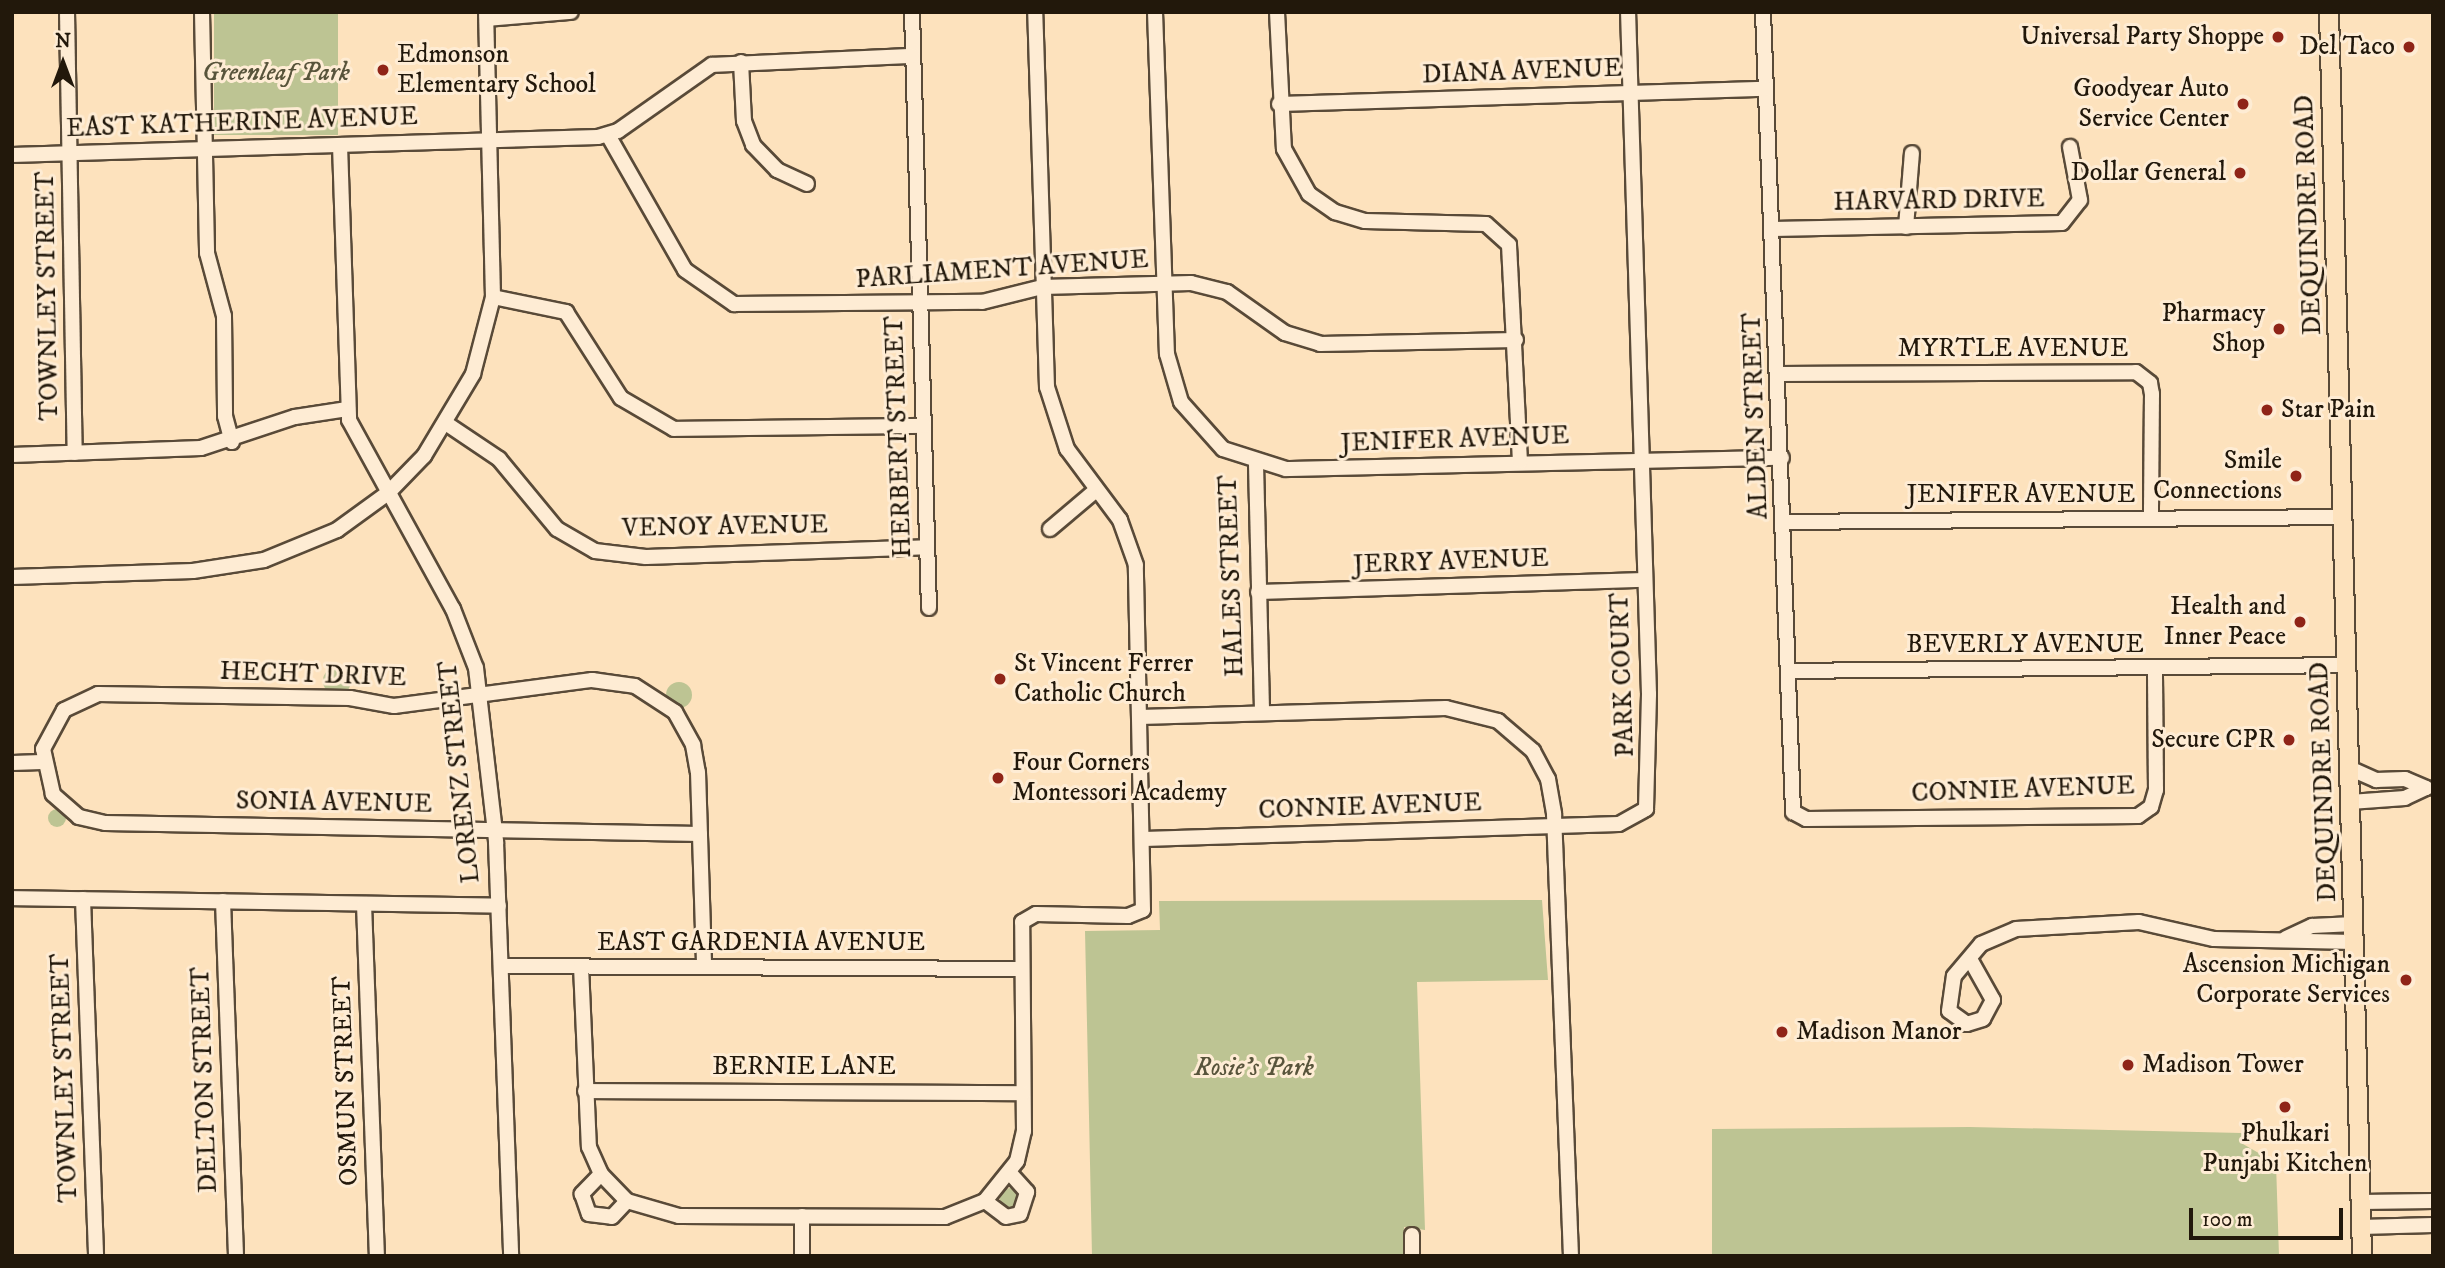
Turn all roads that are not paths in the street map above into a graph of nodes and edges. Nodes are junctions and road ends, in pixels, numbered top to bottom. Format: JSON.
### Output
{"nodes":[{"id":1,"x":66,"y":12,"type":"edge"},
{"id":2,"x":202,"y":12,"type":"edge"},
{"id":3,"x":571,"y":12,"type":"edge"},
{"id":4,"x":912,"y":12,"type":"edge"},
{"id":5,"x":1035,"y":12,"type":"edge"},
{"id":6,"x":1155,"y":12,"type":"edge"},
{"id":7,"x":1277,"y":12,"type":"edge"},
{"id":8,"x":1628,"y":12,"type":"edge"},
{"id":9,"x":1763,"y":12,"type":"edge"},
{"id":10,"x":2329,"y":12,"type":"edge"},
{"id":11,"x":486,"y":15,"type":"edge"},
{"id":12,"x":913,"y":56,"type":"junction"},
{"id":13,"x":741,"y":62,"type":"junction"},
{"id":14,"x":1766,"y":89,"type":"junction"},
{"id":15,"x":1630,"y":94,"type":"junction"},
{"id":16,"x":1279,"y":104,"type":"junction"},
{"id":17,"x":608,"y":135,"type":"junction"},
{"id":18,"x":491,"y":140,"type":"junction"},
{"id":19,"x":340,"y":145,"type":"junction"},
{"id":20,"x":2070,"y":147,"type":"dead end"},
{"id":21,"x":205,"y":149,"type":"junction"},
{"id":22,"x":1912,"y":153,"type":"dead end"},
{"id":23,"x":69,"y":154,"type":"junction"},
{"id":24,"x":12,"y":155,"type":"edge"},
{"id":25,"x":807,"y":184,"type":"dead end"},
{"id":26,"x":1906,"y":227,"type":"junction"},
{"id":27,"x":1773,"y":229,"type":"junction"},
{"id":28,"x":1163,"y":283,"type":"junction"},
{"id":29,"x":1042,"y":287,"type":"junction"},
{"id":30,"x":493,"y":297,"type":"junction"},
{"id":31,"x":920,"y":304,"type":"junction"},
{"id":32,"x":1516,"y":341,"type":"junction"},
{"id":33,"x":1779,"y":374,"type":"junction"},
{"id":34,"x":346,"y":408,"type":"junction"},
{"id":35,"x":447,"y":424,"type":"junction"},
{"id":36,"x":923,"y":426,"type":"junction"},
{"id":37,"x":232,"y":442,"type":"junction"},
{"id":38,"x":75,"y":453,"type":"junction"},
{"id":39,"x":12,"y":454,"type":"edge"},
{"id":40,"x":1641,"y":458,"type":"junction"},
{"id":41,"x":1782,"y":458,"type":"junction"},
{"id":42,"x":1520,"y":462,"type":"junction"},
{"id":43,"x":1256,"y":464,"type":"junction"},
{"id":44,"x":1095,"y":491,"type":"junction"},
{"id":45,"x":388,"y":493,"type":"junction"},
{"id":46,"x":2343,"y":517,"type":"junction"},
{"id":47,"x":2151,"y":519,"type":"junction"},
{"id":48,"x":1784,"y":522,"type":"junction"},
{"id":49,"x":1050,"y":529,"type":"dead end"},
{"id":50,"x":927,"y":547,"type":"junction"},
{"id":51,"x":12,"y":577,"type":"edge"},
{"id":52,"x":1645,"y":580,"type":"junction"},
{"id":53,"x":1258,"y":592,"type":"junction"},
{"id":54,"x":929,"y":608,"type":"dead end"},
{"id":55,"x":2347,"y":665,"type":"junction"},
{"id":56,"x":2155,"y":668,"type":"junction"},
{"id":57,"x":1788,"y":671,"type":"junction"},
{"id":58,"x":480,"y":695,"type":"junction"},
{"id":59,"x":1262,"y":713,"type":"junction"},
{"id":60,"x":1140,"y":717,"type":"junction"},
{"id":61,"x":42,"y":762,"type":"junction"},
{"id":62,"x":12,"y":763,"type":"edge"},
{"id":63,"x":2349,"y":768,"type":"junction"},
{"id":64,"x":2429,"y":788,"type":"edge"},
{"id":65,"x":2350,"y":802,"type":"junction"},
{"id":66,"x":1796,"y":816,"type":"joint"},
{"id":67,"x":1555,"y":826,"type":"junction"},
{"id":68,"x":495,"y":830,"type":"junction"},
{"id":69,"x":700,"y":834,"type":"junction"},
{"id":70,"x":1144,"y":839,"type":"junction"},
{"id":71,"x":12,"y":898,"type":"edge"},
{"id":72,"x":83,"y":899,"type":"junction"},
{"id":73,"x":223,"y":901,"type":"junction"},
{"id":74,"x":364,"y":904,"type":"junction"},
{"id":75,"x":499,"y":906,"type":"junction"},
{"id":76,"x":2354,"y":933,"type":"junction"},
{"id":77,"x":1970,"y":960,"type":"dead end"},
{"id":78,"x":501,"y":966,"type":"junction"},
{"id":79,"x":580,"y":967,"type":"junction"},
{"id":80,"x":704,"y":967,"type":"junction"},
{"id":81,"x":1020,"y":968,"type":"junction"},
{"id":82,"x":585,"y":1091,"type":"junction"},
{"id":83,"x":1023,"y":1093,"type":"junction"},
{"id":84,"x":601,"y":1174,"type":"junction"},
{"id":85,"x":1011,"y":1174,"type":"junction"},
{"id":86,"x":627,"y":1201,"type":"junction"},
{"id":87,"x":985,"y":1201,"type":"junction"},
{"id":88,"x":2433,"y":1201,"type":"edge"},
{"id":89,"x":2361,"y":1202,"type":"junction"},
{"id":90,"x":802,"y":1216,"type":"junction"},
{"id":91,"x":2433,"y":1225,"type":"edge"},
{"id":92,"x":2361,"y":1227,"type":"junction"},
{"id":93,"x":1412,"y":1235,"type":"dead end"},
{"id":94,"x":96,"y":1256,"type":"edge"},
{"id":95,"x":236,"y":1256,"type":"edge"},
{"id":96,"x":377,"y":1256,"type":"edge"},
{"id":97,"x":511,"y":1256,"type":"edge"},
{"id":98,"x":802,"y":1256,"type":"edge"},
{"id":99,"x":1412,"y":1256,"type":"edge"},
{"id":100,"x":1571,"y":1256,"type":"edge"},
{"id":101,"x":2362,"y":1256,"type":"edge"}],
"edges":[{"from":1,"to":23,"type":"street","name":"TOWNLEY STREET"},
{"from":2,"to":21,"type":"street"},
{"from":3,"to":11,"type":"street"},
{"from":4,"to":12,"type":"street","name":"HERBERT STREET"},
{"from":5,"to":29,"type":"street"},
{"from":6,"to":28,"type":"street","name":"HALES STREET"},
{"from":7,"to":16,"type":"street"},
{"from":8,"to":15,"type":"street","name":"PARK COURT"},
{"from":9,"to":14,"type":"street","name":"ALDEN STREET"},
{"from":10,"to":46,"type":"main road","name":"DEQUINDRE ROAD"},
{"from":11,"to":18,"type":"street"},
{"from":12,"to":13,"type":"street"},
{"from":12,"to":31,"type":"street","name":"HERBERT STREET"},
{"from":13,"to":17,"type":"street"},
{"from":13,"to":25,"type":"street"},
{"from":14,"to":15,"type":"street","name":"DIANA AVENUE"},
{"from":14,"to":27,"type":"street","name":"ALDEN STREET"},
{"from":15,"to":16,"type":"street","name":"DIANA AVENUE"},
{"from":15,"to":40,"type":"street","name":"PARK COURT"},
{"from":16,"to":32,"type":"street"},
{"from":17,"to":18,"type":"street","name":"EAST KATHERINE AVENUE"},
{"from":17,"to":31,"type":"street","name":"PARLIAMENT AVENUE"},
{"from":18,"to":19,"type":"street","name":"EAST KATHERINE AVENUE"},
{"from":18,"to":30,"type":"street"},
{"from":19,"to":21,"type":"street","name":"EAST KATHERINE AVENUE"},
{"from":19,"to":34,"type":"street","name":"LORENZ STREET"},
{"from":20,"to":26,"type":"street","name":"HARVARD DRIVE"},
{"from":21,"to":23,"type":"street","name":"EAST KATHERINE AVENUE"},
{"from":21,"to":37,"type":"street"},
{"from":22,"to":26,"type":"street"},
{"from":23,"to":24,"type":"street","name":"EAST KATHERINE AVENUE"},
{"from":23,"to":38,"type":"street","name":"TOWNLEY STREET"},
{"from":26,"to":27,"type":"street","name":"HARVARD DRIVE"},
{"from":27,"to":33,"type":"street","name":"ALDEN STREET"},
{"from":28,"to":29,"type":"street","name":"PARLIAMENT AVENUE"},
{"from":28,"to":32,"type":"street","name":"PARLIAMENT AVENUE"},
{"from":28,"to":43,"type":"street","name":"HALES STREET"},
{"from":29,"to":31,"type":"street","name":"PARLIAMENT AVENUE"},
{"from":29,"to":44,"type":"street"},
{"from":30,"to":35,"type":"street"},
{"from":30,"to":36,"type":"street"},
{"from":31,"to":36,"type":"street","name":"HERBERT STREET"},
{"from":32,"to":42,"type":"street"},
{"from":33,"to":41,"type":"street","name":"ALDEN STREET"},
{"from":33,"to":47,"type":"street","name":"MYRTLE AVENUE"},
{"from":34,"to":37,"type":"street"},
{"from":34,"to":45,"type":"street","name":"LORENZ STREET"},
{"from":35,"to":45,"type":"street"},
{"from":35,"to":50,"type":"street","name":"VENOY AVENUE"},
{"from":36,"to":50,"type":"street","name":"HERBERT STREET"},
{"from":37,"to":38,"type":"street"},
{"from":38,"to":39,"type":"street"},
{"from":40,"to":41,"type":"street","name":"JENIFER AVENUE"},
{"from":40,"to":42,"type":"street","name":"JENIFER AVENUE"},
{"from":40,"to":52,"type":"street","name":"PARK COURT"},
{"from":41,"to":48,"type":"street","name":"ALDEN STREET"},
{"from":42,"to":43,"type":"street","name":"JENIFER AVENUE"},
{"from":43,"to":53,"type":"street","name":"HALES STREET"},
{"from":44,"to":49,"type":"street"},
{"from":44,"to":60,"type":"street"},
{"from":45,"to":51,"type":"street"},
{"from":45,"to":58,"type":"street","name":"LORENZ STREET"},
{"from":46,"to":47,"type":"street","name":"JENIFER AVENUE"},
{"from":46,"to":55,"type":"main road","name":"DEQUINDRE ROAD"},
{"from":47,"to":48,"type":"street","name":"JENIFER AVENUE"},
{"from":48,"to":57,"type":"street","name":"ALDEN STREET"},
{"from":50,"to":54,"type":"street","name":"HERBERT STREET"},
{"from":52,"to":53,"type":"street","name":"JERRY AVENUE"},
{"from":52,"to":67,"type":"street","name":"PARK COURT"},
{"from":53,"to":59,"type":"street","name":"HALES STREET"},
{"from":55,"to":56,"type":"street","name":"BEVERLY AVENUE"},
{"from":55,"to":63,"type":"main road","name":"DEQUINDRE ROAD"},
{"from":56,"to":57,"type":"street","name":"BEVERLY AVENUE"},
{"from":56,"to":66,"type":"street","name":"CONNIE AVENUE"},
{"from":57,"to":66,"type":"street","name":"ALDEN STREET"},
{"from":58,"to":61,"type":"street","name":"HECHT DRIVE"},
{"from":58,"to":68,"type":"street","name":"LORENZ STREET"},
{"from":58,"to":69,"type":"street","name":"HECHT DRIVE"},
{"from":59,"to":60,"type":"street"},
{"from":59,"to":67,"type":"street"},
{"from":60,"to":70,"type":"street"},
{"from":61,"to":62,"type":"street"},
{"from":61,"to":68,"type":"street","name":"SONIA AVENUE"},
{"from":63,"to":64,"type":"street"},
{"from":63,"to":65,"type":"main road","name":"DEQUINDRE ROAD"},
{"from":64,"to":65,"type":"street"},
{"from":65,"to":76,"type":"main road","name":"DEQUINDRE ROAD"},
{"from":67,"to":70,"type":"street","name":"CONNIE AVENUE"},
{"from":67,"to":100,"type":"street"},
{"from":68,"to":69,"type":"street","name":"SONIA AVENUE"},
{"from":68,"to":75,"type":"street","name":"LORENZ STREET"},
{"from":69,"to":80,"type":"street","name":"HECHT DRIVE"},
{"from":70,"to":81,"type":"street"},
{"from":71,"to":72,"type":"street"},
{"from":72,"to":73,"type":"street"},
{"from":72,"to":94,"type":"street","name":"TOWNLEY STREET"},
{"from":73,"to":74,"type":"street"},
{"from":73,"to":95,"type":"street","name":"DELTON STREET"},
{"from":74,"to":75,"type":"street"},
{"from":74,"to":96,"type":"street","name":"OSMUN STREET"},
{"from":75,"to":78,"type":"street","name":"LORENZ STREET"},
{"from":76,"to":77,"type":"street"},
{"from":76,"to":89,"type":"main road","name":"DEQUINDRE ROAD"},
{"from":78,"to":79,"type":"street","name":"EAST GARDENIA AVENUE"},
{"from":78,"to":97,"type":"street","name":"LORENZ STREET"},
{"from":79,"to":80,"type":"street","name":"EAST GARDENIA AVENUE"},
{"from":79,"to":82,"type":"street"},
{"from":80,"to":81,"type":"street","name":"EAST GARDENIA AVENUE"},
{"from":81,"to":83,"type":"street"},
{"from":82,"to":83,"type":"street","name":"BERNIE LANE"},
{"from":82,"to":84,"type":"street"},
{"from":83,"to":85,"type":"street"},
{"from":84,"to":86,"type":"street"},
{"from":84,"to":86,"type":"street"},
{"from":85,"to":87,"type":"street"},
{"from":85,"to":87,"type":"street"},
{"from":86,"to":90,"type":"street"},
{"from":87,"to":90,"type":"street"},
{"from":88,"to":89,"type":"street"},
{"from":89,"to":92,"type":"main road","name":"DEQUINDRE ROAD"},
{"from":90,"to":98,"type":"street"},
{"from":91,"to":92,"type":"street"},
{"from":92,"to":101,"type":"main road","name":"DEQUINDRE ROAD"},
{"from":93,"to":99,"type":"street"}]}
